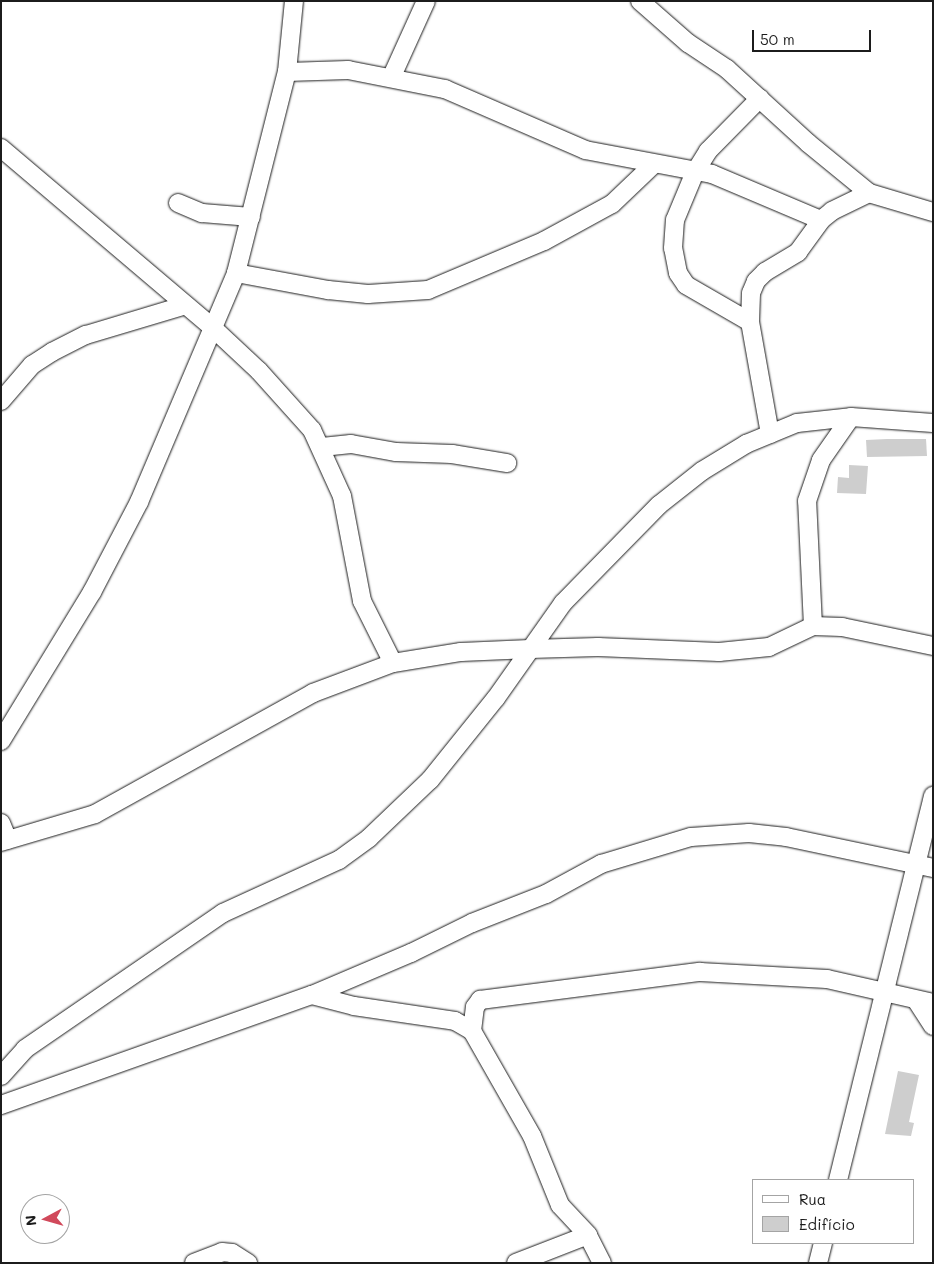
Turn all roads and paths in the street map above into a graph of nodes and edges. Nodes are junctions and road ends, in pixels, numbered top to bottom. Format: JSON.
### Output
{"nodes":[{"id":1,"x":294,"y":1,"type":"edge"},
{"id":2,"x":426,"y":1,"type":"edge"},
{"id":3,"x":640,"y":1,"type":"edge"},
{"id":4,"x":287,"y":72,"type":"junction"},
{"id":5,"x":392,"y":76,"type":"junction"},
{"id":6,"x":760,"y":98,"type":"junction"},
{"id":7,"x":1,"y":148,"type":"edge"},
{"id":8,"x":654,"y":164,"type":"junction"},
{"id":9,"x":694,"y":172,"type":"junction"},
{"id":10,"x":868,"y":193,"type":"junction"},
{"id":11,"x":178,"y":203,"type":"dead end"},
{"id":12,"x":933,"y":212,"type":"edge"},
{"id":13,"x":251,"y":217,"type":"junction"},
{"id":14,"x":821,"y":220,"type":"junction"},
{"id":15,"x":236,"y":273,"type":"junction"},
{"id":16,"x":186,"y":305,"type":"junction"},
{"id":17,"x":750,"y":322,"type":"junction"},
{"id":18,"x":213,"y":328,"type":"junction"},
{"id":19,"x":1,"y":401,"type":"edge"},
{"id":20,"x":852,"y":417,"type":"junction"},
{"id":21,"x":933,"y":423,"type":"edge"},
{"id":22,"x":770,"y":434,"type":"junction"},
{"id":23,"x":322,"y":448,"type":"junction"},
{"id":24,"x":506,"y":464,"type":"dead end"},
{"id":25,"x":812,"y":626,"type":"junction"},
{"id":26,"x":933,"y":646,"type":"edge"},
{"id":27,"x":530,"y":649,"type":"junction"},
{"id":28,"x":393,"y":663,"type":"junction"},
{"id":29,"x":1,"y":741,"type":"edge"},
{"id":30,"x":933,"y":796,"type":"edge"},
{"id":31,"x":1,"y":823,"type":"edge"},
{"id":32,"x":5,"y":841,"type":"edge"},
{"id":33,"x":924,"y":867,"type":"edge"},
{"id":34,"x":884,"y":991,"type":"junction"},
{"id":35,"x":312,"y":995,"type":"junction"},
{"id":36,"x":925,"y":1001,"type":"edge"},
{"id":37,"x":933,"y":1026,"type":"edge"},
{"id":38,"x":472,"y":1031,"type":"junction"},
{"id":39,"x":1,"y":1076,"type":"edge"},
{"id":40,"x":1,"y":1106,"type":"edge"},
{"id":41,"x":838,"y":1179,"type":"edge"},
{"id":42,"x":588,"y":1235,"type":"junction"},
{"id":43,"x":823,"y":1244,"type":"edge"},
{"id":44,"x":194,"y":1263,"type":"edge"},
{"id":45,"x":248,"y":1263,"type":"edge"},
{"id":46,"x":516,"y":1263,"type":"edge"},
{"id":47,"x":602,"y":1263,"type":"edge"},
{"id":48,"x":818,"y":1263,"type":"edge"}],
"edges":[{"from":1,"to":4,"type":"street"},
{"from":2,"to":5,"type":"street"},
{"from":3,"to":6,"type":"street"},
{"from":4,"to":5,"type":"street"},
{"from":4,"to":13,"type":"street"},
{"from":5,"to":8,"type":"street"},
{"from":6,"to":9,"type":"street"},
{"from":6,"to":10,"type":"street"},
{"from":7,"to":16,"type":"street"},
{"from":8,"to":9,"type":"street"},
{"from":8,"to":15,"type":"street"},
{"from":9,"to":14,"type":"street"},
{"from":9,"to":17,"type":"street"},
{"from":10,"to":12,"type":"street"},
{"from":10,"to":14,"type":"street"},
{"from":11,"to":13,"type":"street"},
{"from":13,"to":15,"type":"street"},
{"from":14,"to":17,"type":"street"},
{"from":15,"to":18,"type":"street"},
{"from":16,"to":18,"type":"street"},
{"from":16,"to":19,"type":"street"},
{"from":17,"to":22,"type":"street"},
{"from":18,"to":23,"type":"street"},
{"from":18,"to":29,"type":"street"},
{"from":20,"to":21,"type":"street"},
{"from":20,"to":22,"type":"street"},
{"from":20,"to":25,"type":"street"},
{"from":22,"to":27,"type":"street"},
{"from":23,"to":24,"type":"street"},
{"from":23,"to":28,"type":"street"},
{"from":25,"to":26,"type":"street"},
{"from":25,"to":27,"type":"street"},
{"from":27,"to":28,"type":"street"},
{"from":27,"to":39,"type":"street"},
{"from":28,"to":32,"type":"street"},
{"from":30,"to":33,"type":"street"},
{"from":31,"to":32,"type":"street"},
{"from":33,"to":34,"type":"street"},
{"from":33,"to":35,"type":"street"},
{"from":34,"to":36,"type":"street"},
{"from":34,"to":38,"type":"street"},
{"from":34,"to":41,"type":"street"},
{"from":35,"to":38,"type":"street"},
{"from":35,"to":40,"type":"street"},
{"from":36,"to":37,"type":"street"},
{"from":38,"to":42,"type":"street"},
{"from":42,"to":46,"type":"street"},
{"from":42,"to":47,"type":"street"},
{"from":43,"to":48,"type":"street"},
{"from":44,"to":45,"type":"street"}]}
